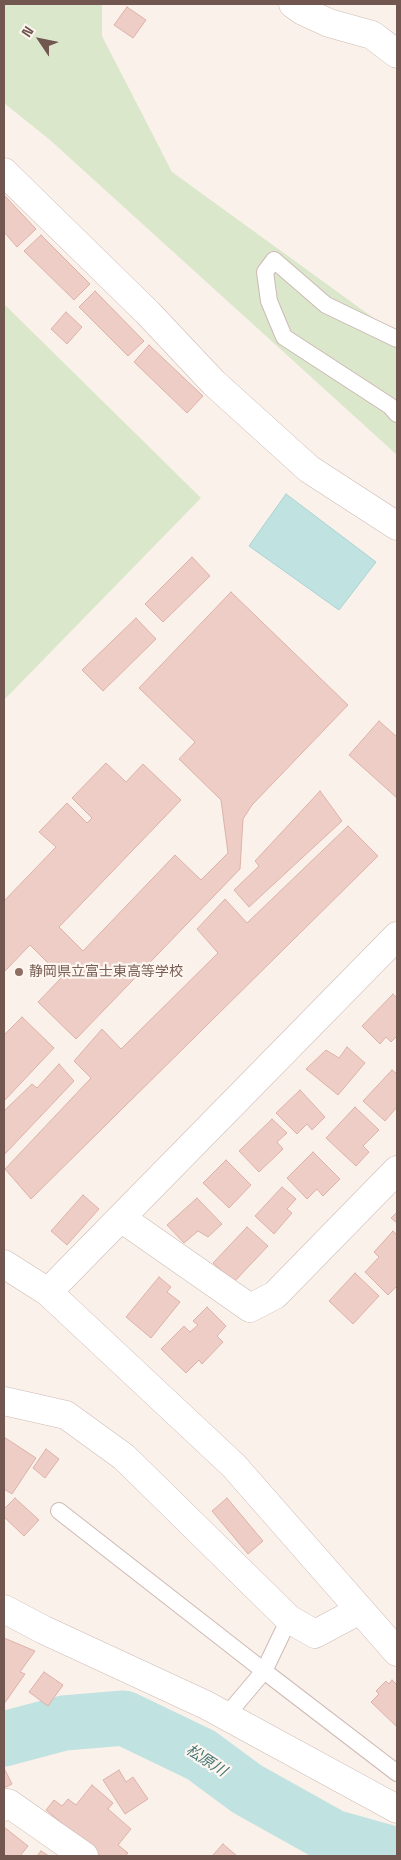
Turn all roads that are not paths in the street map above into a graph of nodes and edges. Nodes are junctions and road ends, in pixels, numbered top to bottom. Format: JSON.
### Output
{"nodes":[{"id":1,"x":293,"y":4,"type":"edge"},
{"id":2,"x":397,"y":54,"type":"edge"},
{"id":3,"x":4,"y":172,"type":"edge"},
{"id":4,"x":397,"y":339,"type":"edge"},
{"id":5,"x":397,"y":414,"type":"edge"},
{"id":6,"x":397,"y":526,"type":"edge"},
{"id":7,"x":397,"y":936,"type":"edge"},
{"id":8,"x":397,"y":1170,"type":"edge"},
{"id":9,"x":121,"y":1218,"type":"junction"},
{"id":10,"x":4,"y":1264,"type":"edge"},
{"id":11,"x":48,"y":1292,"type":"junction"},
{"id":12,"x":4,"y":1401,"type":"edge"},
{"id":13,"x":59,"y":1510,"type":"dead end"},
{"id":14,"x":4,"y":1609,"type":"edge"},
{"id":15,"x":360,"y":1610,"type":"junction"},
{"id":16,"x":288,"y":1619,"type":"junction"},
{"id":17,"x":397,"y":1652,"type":"edge"},
{"id":18,"x":264,"y":1670,"type":"junction"},
{"id":19,"x":226,"y":1716,"type":"junction"},
{"id":20,"x":397,"y":1773,"type":"edge"},
{"id":21,"x":4,"y":1806,"type":"edge"},
{"id":22,"x":397,"y":1810,"type":"edge"},
{"id":23,"x":84,"y":1856,"type":"edge"}],
"edges":[{"from":1,"to":2,"type":"street"},
{"from":3,"to":6,"type":"street"},
{"from":4,"to":5,"type":"lane"},
{"from":7,"to":9,"type":"street"},
{"from":8,"to":9,"type":"street"},
{"from":9,"to":11,"type":"street"},
{"from":10,"to":11,"type":"street"},
{"from":11,"to":15,"type":"street"},
{"from":12,"to":16,"type":"street"},
{"from":13,"to":18,"type":"lane"},
{"from":14,"to":19,"type":"street"},
{"from":15,"to":16,"type":"street"},
{"from":15,"to":17,"type":"street"},
{"from":16,"to":18,"type":"lane"},
{"from":18,"to":19,"type":"lane"},
{"from":18,"to":20,"type":"lane"},
{"from":19,"to":22,"type":"street"},
{"from":21,"to":23,"type":"street"}]}
